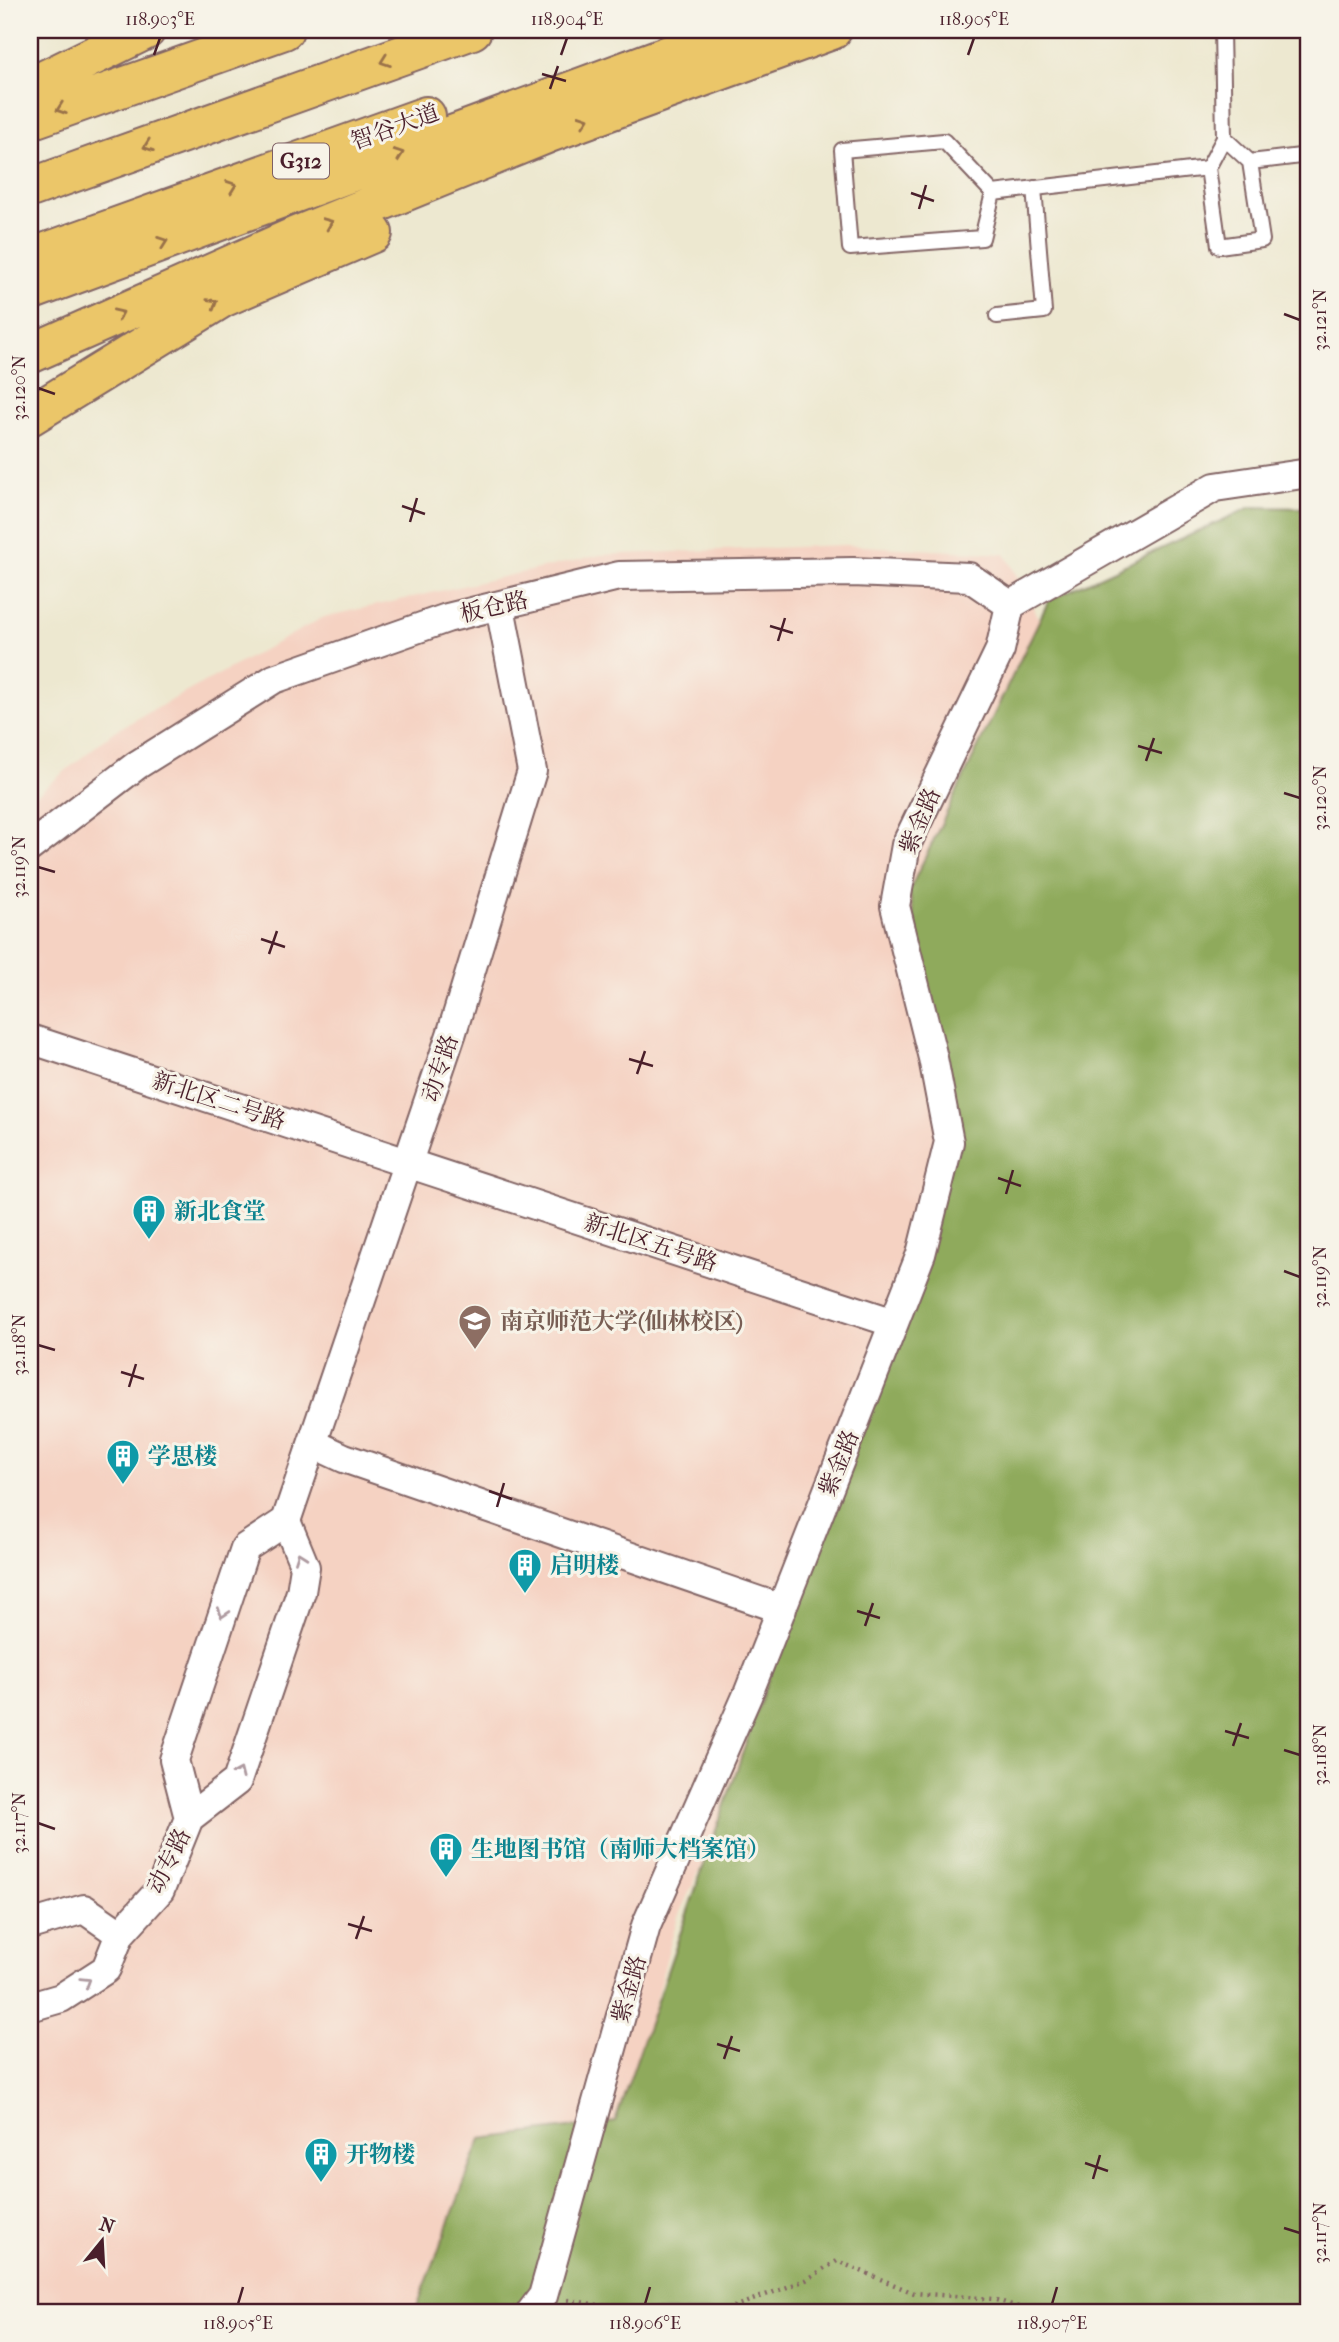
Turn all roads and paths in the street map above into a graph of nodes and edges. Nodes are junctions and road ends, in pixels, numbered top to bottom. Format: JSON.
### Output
{"nodes":[{"id":1,"x":146,"y":30,"type":"edge"},
{"id":2,"x":284,"y":30,"type":"edge"},
{"id":3,"x":472,"y":30,"type":"edge"},
{"id":4,"x":684,"y":30,"type":"edge"},
{"id":5,"x":746,"y":30,"type":"edge"},
{"id":6,"x":832,"y":30,"type":"edge"},
{"id":7,"x":1222,"y":30,"type":"edge"},
{"id":8,"x":30,"y":87,"type":"edge"},
{"id":9,"x":30,"y":120,"type":"edge"},
{"id":10,"x":549,"y":132,"type":"junction"},
{"id":11,"x":1224,"y":138,"type":"junction"},
{"id":12,"x":1309,"y":155,"type":"edge"},
{"id":13,"x":1250,"y":162,"type":"junction"},
{"id":14,"x":1208,"y":168,"type":"junction"},
{"id":15,"x":30,"y":188,"type":"edge"},
{"id":16,"x":1034,"y":188,"type":"junction"},
{"id":17,"x":993,"y":193,"type":"junction"},
{"id":18,"x":30,"y":258,"type":"edge"},
{"id":19,"x":30,"y":291,"type":"edge"},
{"id":20,"x":997,"y":316,"type":"dead end"},
{"id":21,"x":30,"y":354,"type":"edge"},
{"id":22,"x":30,"y":416,"type":"edge"},
{"id":23,"x":1309,"y":473,"type":"edge"},
{"id":24,"x":1010,"y":605,"type":"junction"},
{"id":25,"x":500,"y":607,"type":"junction"},
{"id":26,"x":30,"y":846,"type":"edge"},
{"id":27,"x":30,"y":1039,"type":"edge"},
{"id":28,"x":408,"y":1162,"type":"junction"},
{"id":29,"x":894,"y":1324,"type":"junction"},
{"id":30,"x":314,"y":1444,"type":"junction"},
{"id":31,"x":286,"y":1521,"type":"junction"},
{"id":32,"x":782,"y":1609,"type":"junction"},
{"id":33,"x":189,"y":1818,"type":"junction"},
{"id":34,"x":30,"y":1925,"type":"edge"},
{"id":35,"x":120,"y":1934,"type":"junction"},
{"id":36,"x":30,"y":2007,"type":"edge"},
{"id":37,"x":537,"y":2304,"type":"edge"},
{"id":38,"x":640,"y":2312,"type":"edge"},
{"id":39,"x":720,"y":2312,"type":"edge"},
{"id":40,"x":1034,"y":2312,"type":"edge"}],
"edges":[{"from":1,"to":8,"type":"highway"},
{"from":2,"to":9,"type":"highway","one_way":true},
{"from":3,"to":15,"type":"highway","one_way":true},
{"from":18,"to":4,"type":"highway","name":"智谷大道","number":"G312","one_way":true},
{"from":19,"to":5,"type":"highway","one_way":true},
{"from":10,"to":6,"type":"highway","one_way":true},
{"from":7,"to":11,"type":"lane"},
{"from":21,"to":10,"type":"highway","one_way":true},
{"from":22,"to":10,"type":"highway","one_way":true},
{"from":11,"to":13,"type":"lane"},
{"from":11,"to":14,"type":"lane"},
{"from":12,"to":13,"type":"lane"},
{"from":13,"to":14,"type":"lane"},
{"from":14,"to":16,"type":"lane"},
{"from":16,"to":17,"type":"lane"},
{"from":16,"to":20,"type":"lane"},
{"from":17,"to":17,"type":"lane"},
{"from":23,"to":24,"type":"street"},
{"from":24,"to":25,"type":"street","name":"板仓路"},
{"from":24,"to":29,"type":"street","name":"紫金路"},
{"from":25,"to":26,"type":"street","name":"板仓路"},
{"from":25,"to":28,"type":"street","name":"动专路"},
{"from":27,"to":28,"type":"street","name":"新北区二号路"},
{"from":28,"to":29,"type":"street","name":"新北区五号路"},
{"from":28,"to":30,"type":"street","name":"动专路"},
{"from":29,"to":32,"type":"street","name":"紫金路"},
{"from":30,"to":31,"type":"street","name":"动专路"},
{"from":30,"to":32,"type":"street"},
{"from":31,"to":33,"type":"street","one_way":true},
{"from":33,"to":31,"type":"street","one_way":true},
{"from":32,"to":37,"type":"street","name":"紫金路"},
{"from":33,"to":35,"type":"street","name":"动专路"},
{"from":34,"to":35,"type":"street"},
{"from":36,"to":35,"type":"street","one_way":true},
{"from":37,"to":38,"type":"path"},
{"from":39,"to":40,"type":"path"}]}
